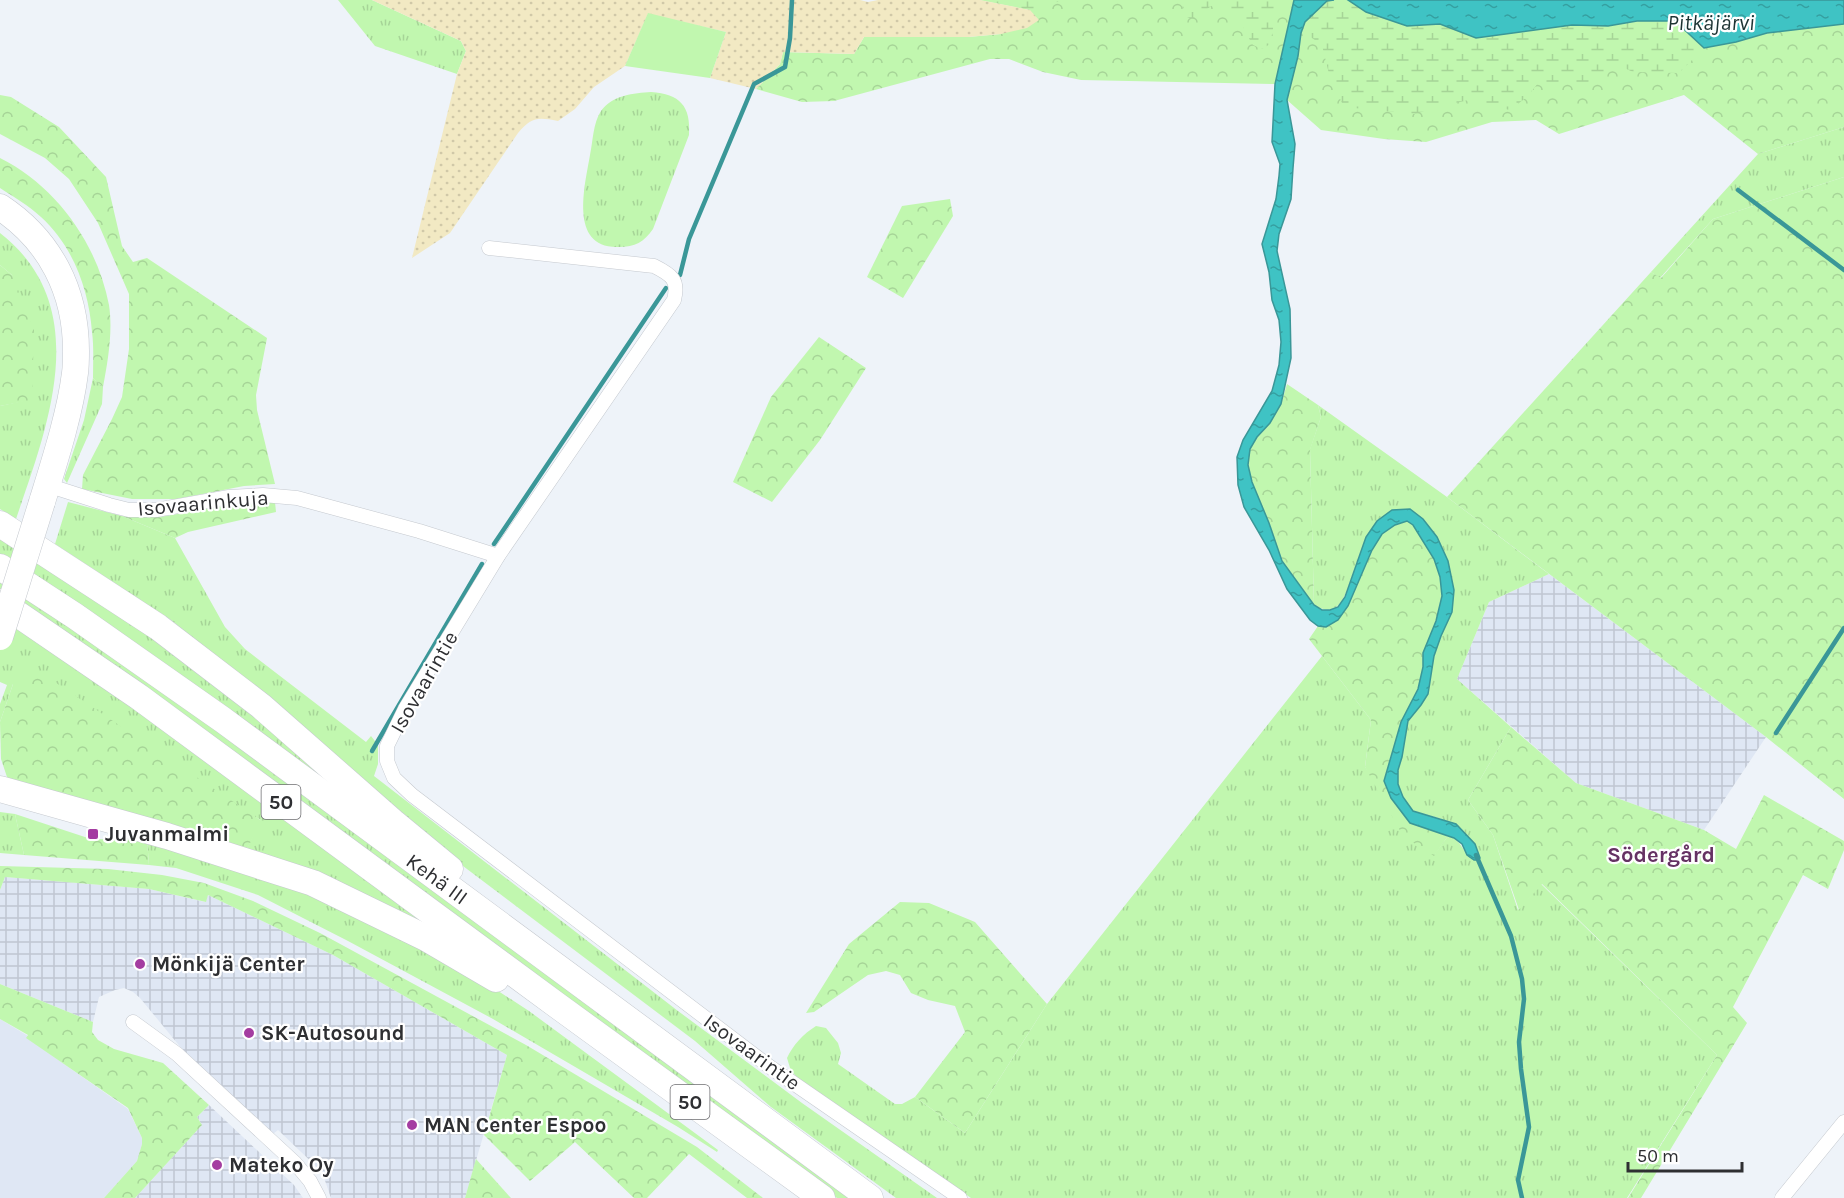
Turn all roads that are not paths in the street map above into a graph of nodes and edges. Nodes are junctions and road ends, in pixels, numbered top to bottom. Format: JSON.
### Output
{"nodes":[{"id":1,"x":0,"y":207,"type":"edge"},
{"id":2,"x":0,"y":218,"type":"edge"},
{"id":3,"x":489,"y":248,"type":"dead end"},
{"id":4,"x":47,"y":484,"type":"junction"},
{"id":5,"x":0,"y":524,"type":"edge"},
{"id":6,"x":498,"y":556,"type":"junction"},
{"id":7,"x":0,"y":567,"type":"edge"},
{"id":8,"x":0,"y":603,"type":"edge"},
{"id":9,"x":0,"y":637,"type":"edge"},
{"id":10,"x":0,"y":789,"type":"edge"},
{"id":11,"x":532,"y":949,"type":"junction"},
{"id":12,"x":558,"y":1006,"type":"junction"},
{"id":13,"x":133,"y":1022,"type":"dead end"},
{"id":14,"x":1844,"y":1122,"type":"edge"},
{"id":15,"x":319,"y":1198,"type":"edge"},
{"id":16,"x":822,"y":1198,"type":"edge"},
{"id":17,"x":870,"y":1198,"type":"edge"},
{"id":18,"x":960,"y":1198,"type":"edge"},
{"id":19,"x":1782,"y":1198,"type":"edge"}],
"edges":[{"from":1,"to":4,"type":"highway"},
{"from":2,"to":4,"type":"highway"},
{"from":3,"to":6,"type":"street","name":"Isovaarintie"},
{"from":4,"to":6,"type":"street","name":"Isovaarinkuja"},
{"from":4,"to":9,"type":"highway","bridge":true},
{"from":5,"to":11,"type":"highway"},
{"from":6,"to":18,"type":"street","name":"Isovaarintie"},
{"from":7,"to":11,"type":"highway","name":"Kehä III","number":"50"},
{"from":8,"to":12,"type":"highway","name":"Kehä III","number":"50"},
{"from":10,"to":12,"type":"highway"},
{"from":11,"to":17,"type":"highway","name":"Kehä III","number":"50"},
{"from":12,"to":16,"type":"highway","name":"Kehä III","number":"50"},
{"from":13,"to":15,"type":"street"},
{"from":14,"to":19,"type":"street"}]}
